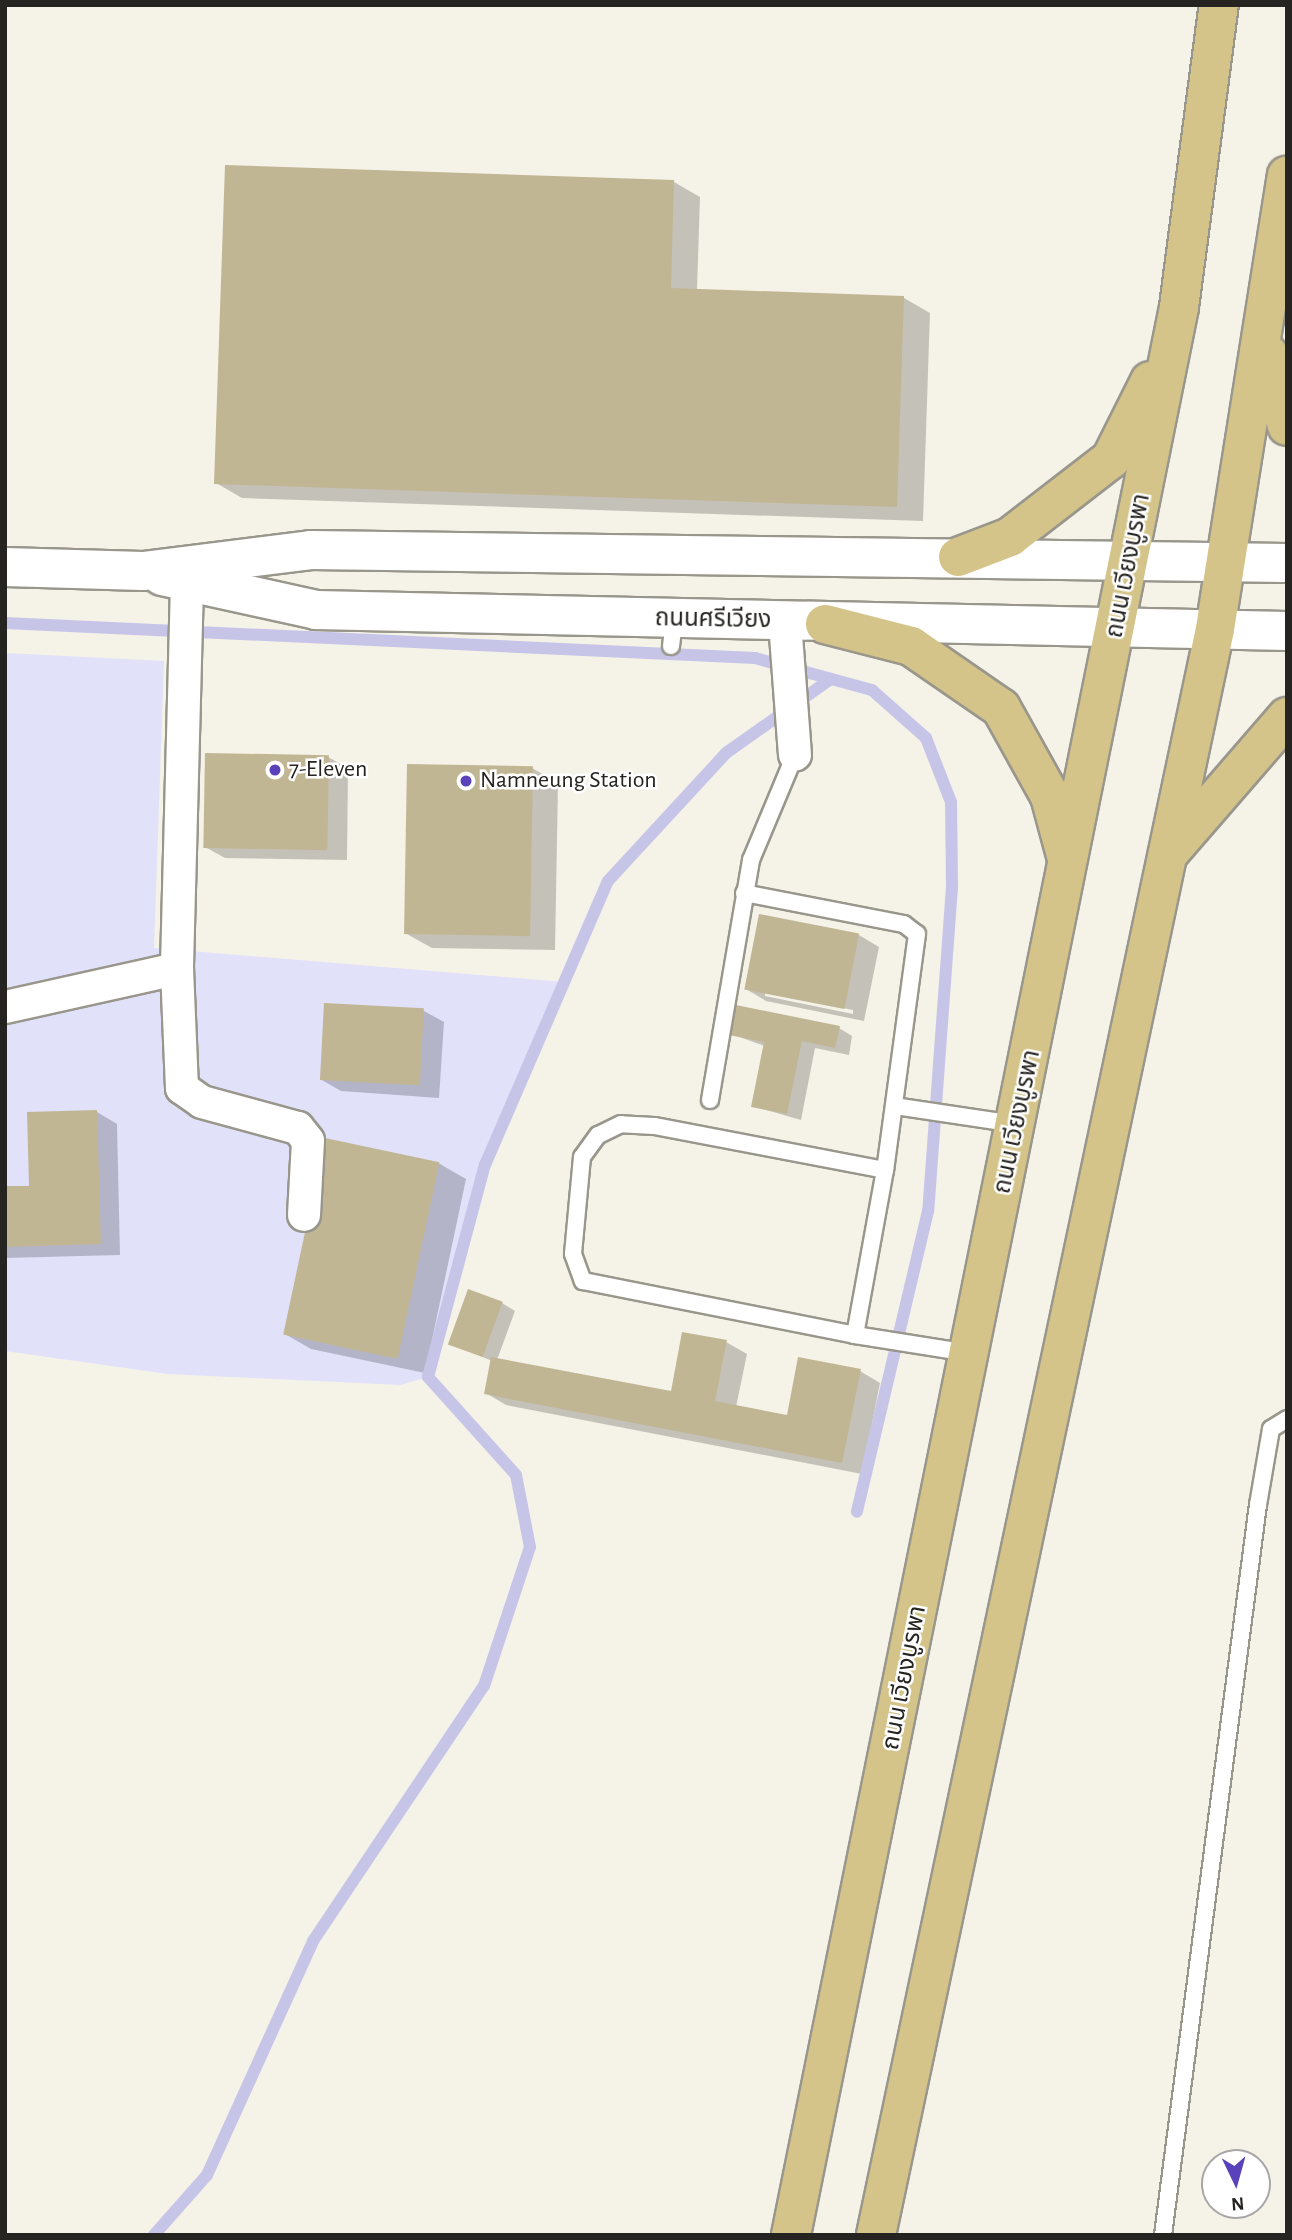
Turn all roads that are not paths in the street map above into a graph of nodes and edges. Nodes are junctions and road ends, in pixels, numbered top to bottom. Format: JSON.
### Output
{"nodes":[{"id":1,"x":1219,"y":5,"type":"edge"},
{"id":2,"x":1287,"y":176,"type":"edge"},
{"id":3,"x":1179,"y":307,"type":"junction"},
{"id":4,"x":1266,"y":307,"type":"junction"},
{"id":5,"x":1287,"y":426,"type":"edge"},
{"id":6,"x":958,"y":557,"type":"junction"},
{"id":7,"x":1130,"y":558,"type":"junction"},
{"id":8,"x":1228,"y":560,"type":"junction"},
{"id":9,"x":1287,"y":563,"type":"edge"},
{"id":10,"x":5,"y":567,"type":"edge"},
{"id":11,"x":143,"y":571,"type":"junction"},
{"id":12,"x":187,"y":584,"type":"junction"},
{"id":13,"x":825,"y":624,"type":"junction"},
{"id":14,"x":1117,"y":627,"type":"junction"},
{"id":15,"x":1215,"y":629,"type":"junction"},
{"id":16,"x":1287,"y":631,"type":"edge"},
{"id":17,"x":787,"y":636,"type":"junction"},
{"id":18,"x":1287,"y":717,"type":"edge"},
{"id":19,"x":795,"y":755,"type":"joint"},
{"id":20,"x":1163,"y":860,"type":"junction"},
{"id":21,"x":1069,"y":868,"type":"junction"},
{"id":22,"x":744,"y":893,"type":"junction"},
{"id":23,"x":177,"y":969,"type":"junction"},
{"id":24,"x":5,"y":1007,"type":"edge"},
{"id":25,"x":710,"y":1100,"type":"dead end"},
{"id":26,"x":895,"y":1106,"type":"junction"},
{"id":27,"x":1000,"y":1123,"type":"junction"},
{"id":28,"x":885,"y":1170,"type":"junction"},
{"id":29,"x":304,"y":1214,"type":"dead end"},
{"id":30,"x":855,"y":1335,"type":"junction"},
{"id":31,"x":969,"y":1353,"type":"junction"},
{"id":32,"x":1287,"y":1419,"type":"edge"},
{"id":33,"x":792,"y":2235,"type":"edge"},
{"id":34,"x":876,"y":2235,"type":"edge"},
{"id":35,"x":1163,"y":2235,"type":"edge"}],
"edges":[{"from":1,"to":3,"type":"main road","name":"ถนน เวียงบูรพา"},
{"from":2,"to":4,"type":"main road"},
{"from":3,"to":6,"type":"main road"},
{"from":3,"to":7,"type":"main road","name":"ถนน เวียงบูรพา"},
{"from":4,"to":5,"type":"main road"},
{"from":4,"to":8,"type":"main road"},
{"from":6,"to":7,"type":"main road","name":"ถนนศรีเวียง"},
{"from":6,"to":11,"type":"main road","name":"ถนนศรีเวียง"},
{"from":7,"to":8,"type":"main road","name":"ถนนศรีเวียง"},
{"from":7,"to":14,"type":"main road","name":"ถนน เวียงบูรพา"},
{"from":8,"to":9,"type":"main road","name":"ถนนศรีเวียง"},
{"from":8,"to":15,"type":"main road"},
{"from":10,"to":11,"type":"main road","name":"ถนนศรีเวียง"},
{"from":11,"to":12,"type":"main road","name":"ถนนศรีเวียง"},
{"from":12,"to":17,"type":"main road","name":"ถนนศรีเวียง"},
{"from":12,"to":23,"type":"street"},
{"from":13,"to":14,"type":"main road","name":"ถนนศรีเวียง"},
{"from":13,"to":17,"type":"main road","name":"ถนนศรีเวียง"},
{"from":13,"to":21,"type":"main road"},
{"from":14,"to":15,"type":"main road","name":"ถนนศรีเวียง"},
{"from":14,"to":21,"type":"main road","name":"ถนน เวียงบูรพา"},
{"from":15,"to":16,"type":"main road","name":"ถนนศรีเวียง"},
{"from":15,"to":20,"type":"main road"},
{"from":17,"to":19,"type":"street"},
{"from":18,"to":20,"type":"main road"},
{"from":19,"to":22,"type":"lane"},
{"from":20,"to":34,"type":"main road"},
{"from":21,"to":27,"type":"main road","name":"ถนน เวียงบูรพา"},
{"from":22,"to":25,"type":"lane"},
{"from":22,"to":26,"type":"lane"},
{"from":23,"to":24,"type":"street"},
{"from":23,"to":29,"type":"street"},
{"from":26,"to":27,"type":"lane"},
{"from":26,"to":28,"type":"lane"},
{"from":27,"to":31,"type":"main road","name":"ถนน เวียงบูรพา"},
{"from":28,"to":30,"type":"lane"},
{"from":28,"to":30,"type":"lane"},
{"from":30,"to":31,"type":"lane"},
{"from":31,"to":33,"type":"main road","name":"ถนน เวียงบูรพา"},
{"from":32,"to":35,"type":"lane"}]}
